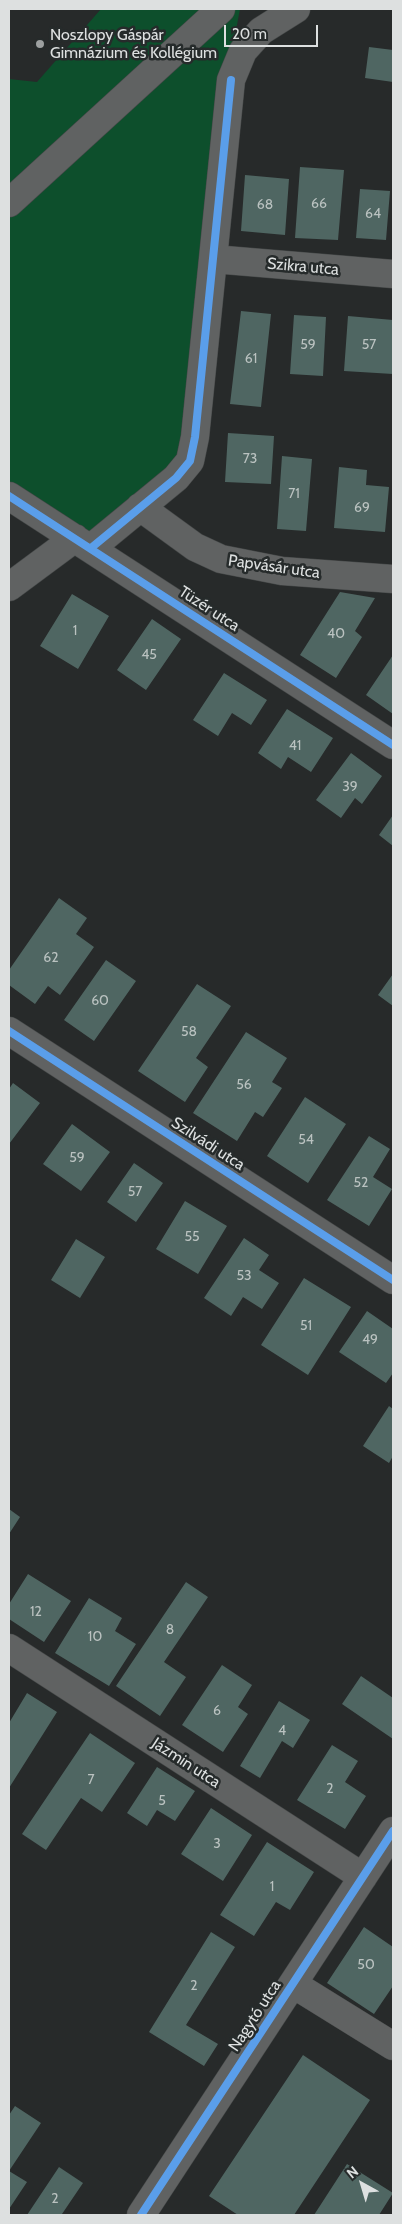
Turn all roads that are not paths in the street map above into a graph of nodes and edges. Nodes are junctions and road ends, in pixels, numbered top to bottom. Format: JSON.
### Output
{"nodes":[{"id":1,"x":220,"y":9,"type":"edge"},
{"id":2,"x":292,"y":9,"type":"edge"},
{"id":3,"x":9,"y":203,"type":"edge"},
{"id":4,"x":213,"y":259,"type":"junction"},
{"id":5,"x":393,"y":274,"type":"edge"},
{"id":6,"x":9,"y":496,"type":"edge"},
{"id":7,"x":140,"y":507,"type":"junction"},
{"id":8,"x":83,"y":543,"type":"junction"},
{"id":9,"x":393,"y":579,"type":"edge"},
{"id":10,"x":9,"y":587,"type":"edge"},
{"id":11,"x":393,"y":745,"type":"edge"},
{"id":12,"x":9,"y":1031,"type":"edge"},
{"id":13,"x":393,"y":1280,"type":"edge"},
{"id":14,"x":9,"y":1648,"type":"edge"},
{"id":15,"x":393,"y":1831,"type":"edge"},
{"id":16,"x":363,"y":1877,"type":"junction"},
{"id":17,"x":293,"y":1984,"type":"junction"},
{"id":18,"x":393,"y":2046,"type":"edge"},
{"id":19,"x":141,"y":2215,"type":"edge"}],
"edges":[{"from":1,"to":3,"type":"street"},
{"from":2,"to":4,"type":"street"},
{"from":4,"to":5,"type":"street","name":"Szikra utca"},
{"from":4,"to":7,"type":"street"},
{"from":6,"to":8,"type":"street","name":"Tüzér utca"},
{"from":7,"to":8,"type":"street"},
{"from":7,"to":9,"type":"street","name":"Papvásár utca"},
{"from":8,"to":10,"type":"street"},
{"from":8,"to":11,"type":"street","name":"Tüzér utca"},
{"from":12,"to":13,"type":"street","name":"Szilvádi utca"},
{"from":14,"to":16,"type":"street","name":"Jázmin utca"},
{"from":15,"to":16,"type":"street","name":"Nagytó utca"},
{"from":16,"to":17,"type":"street","name":"Nagytó utca"},
{"from":17,"to":18,"type":"street"},
{"from":17,"to":19,"type":"street","name":"Nagytó utca"}]}
